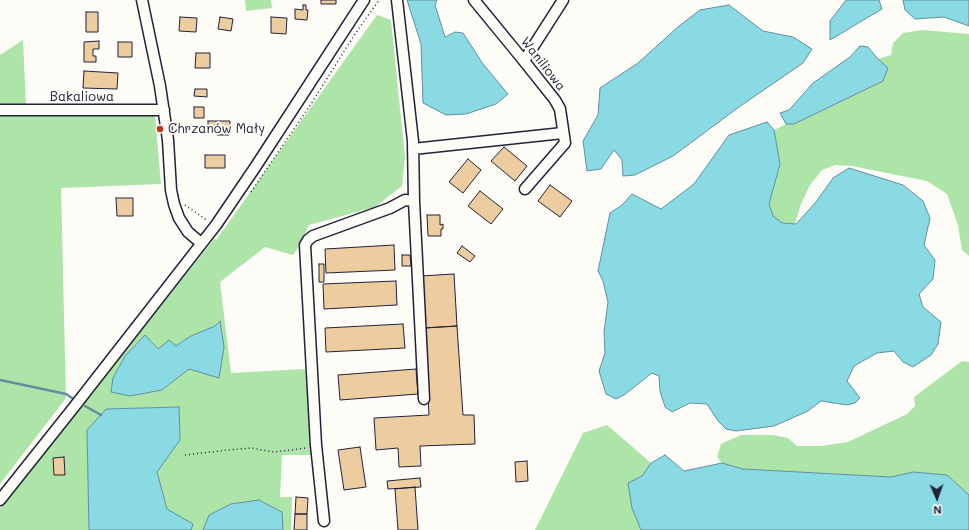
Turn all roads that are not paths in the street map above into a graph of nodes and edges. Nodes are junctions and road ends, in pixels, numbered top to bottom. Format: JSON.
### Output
{"nodes":[{"id":1,"x":142,"y":0,"type":"edge"},
{"id":2,"x":364,"y":0,"type":"edge"},
{"id":3,"x":397,"y":0,"type":"edge"},
{"id":4,"x":474,"y":0,"type":"edge"},
{"id":5,"x":563,"y":0,"type":"edge"},
{"id":6,"x":524,"y":61,"type":"junction"},
{"id":7,"x":0,"y":110,"type":"edge"},
{"id":8,"x":164,"y":110,"type":"junction"},
{"id":9,"x":563,"y":134,"type":"junction"},
{"id":10,"x":413,"y":149,"type":"junction"},
{"id":11,"x":525,"y":189,"type":"dead end"},
{"id":12,"x":414,"y":201,"type":"junction"},
{"id":13,"x":201,"y":243,"type":"junction"},
{"id":14,"x":424,"y":399,"type":"dead end"},
{"id":15,"x":0,"y":500,"type":"edge"},
{"id":16,"x":324,"y":520,"type":"dead end"}],
"edges":[{"from":1,"to":8,"type":"street"},
{"from":2,"to":13,"type":"street"},
{"from":3,"to":10,"type":"street"},
{"from":4,"to":6,"type":"street","name":"Waniliowa"},
{"from":5,"to":6,"type":"street"},
{"from":6,"to":9,"type":"street","name":"Waniliowa"},
{"from":7,"to":8,"type":"street","name":"Bakaliowa"},
{"from":8,"to":13,"type":"street"},
{"from":9,"to":10,"type":"street"},
{"from":9,"to":11,"type":"street","name":"Waniliowa"},
{"from":10,"to":12,"type":"street"},
{"from":12,"to":14,"type":"street"},
{"from":12,"to":16,"type":"street"},
{"from":13,"to":15,"type":"street"}]}
